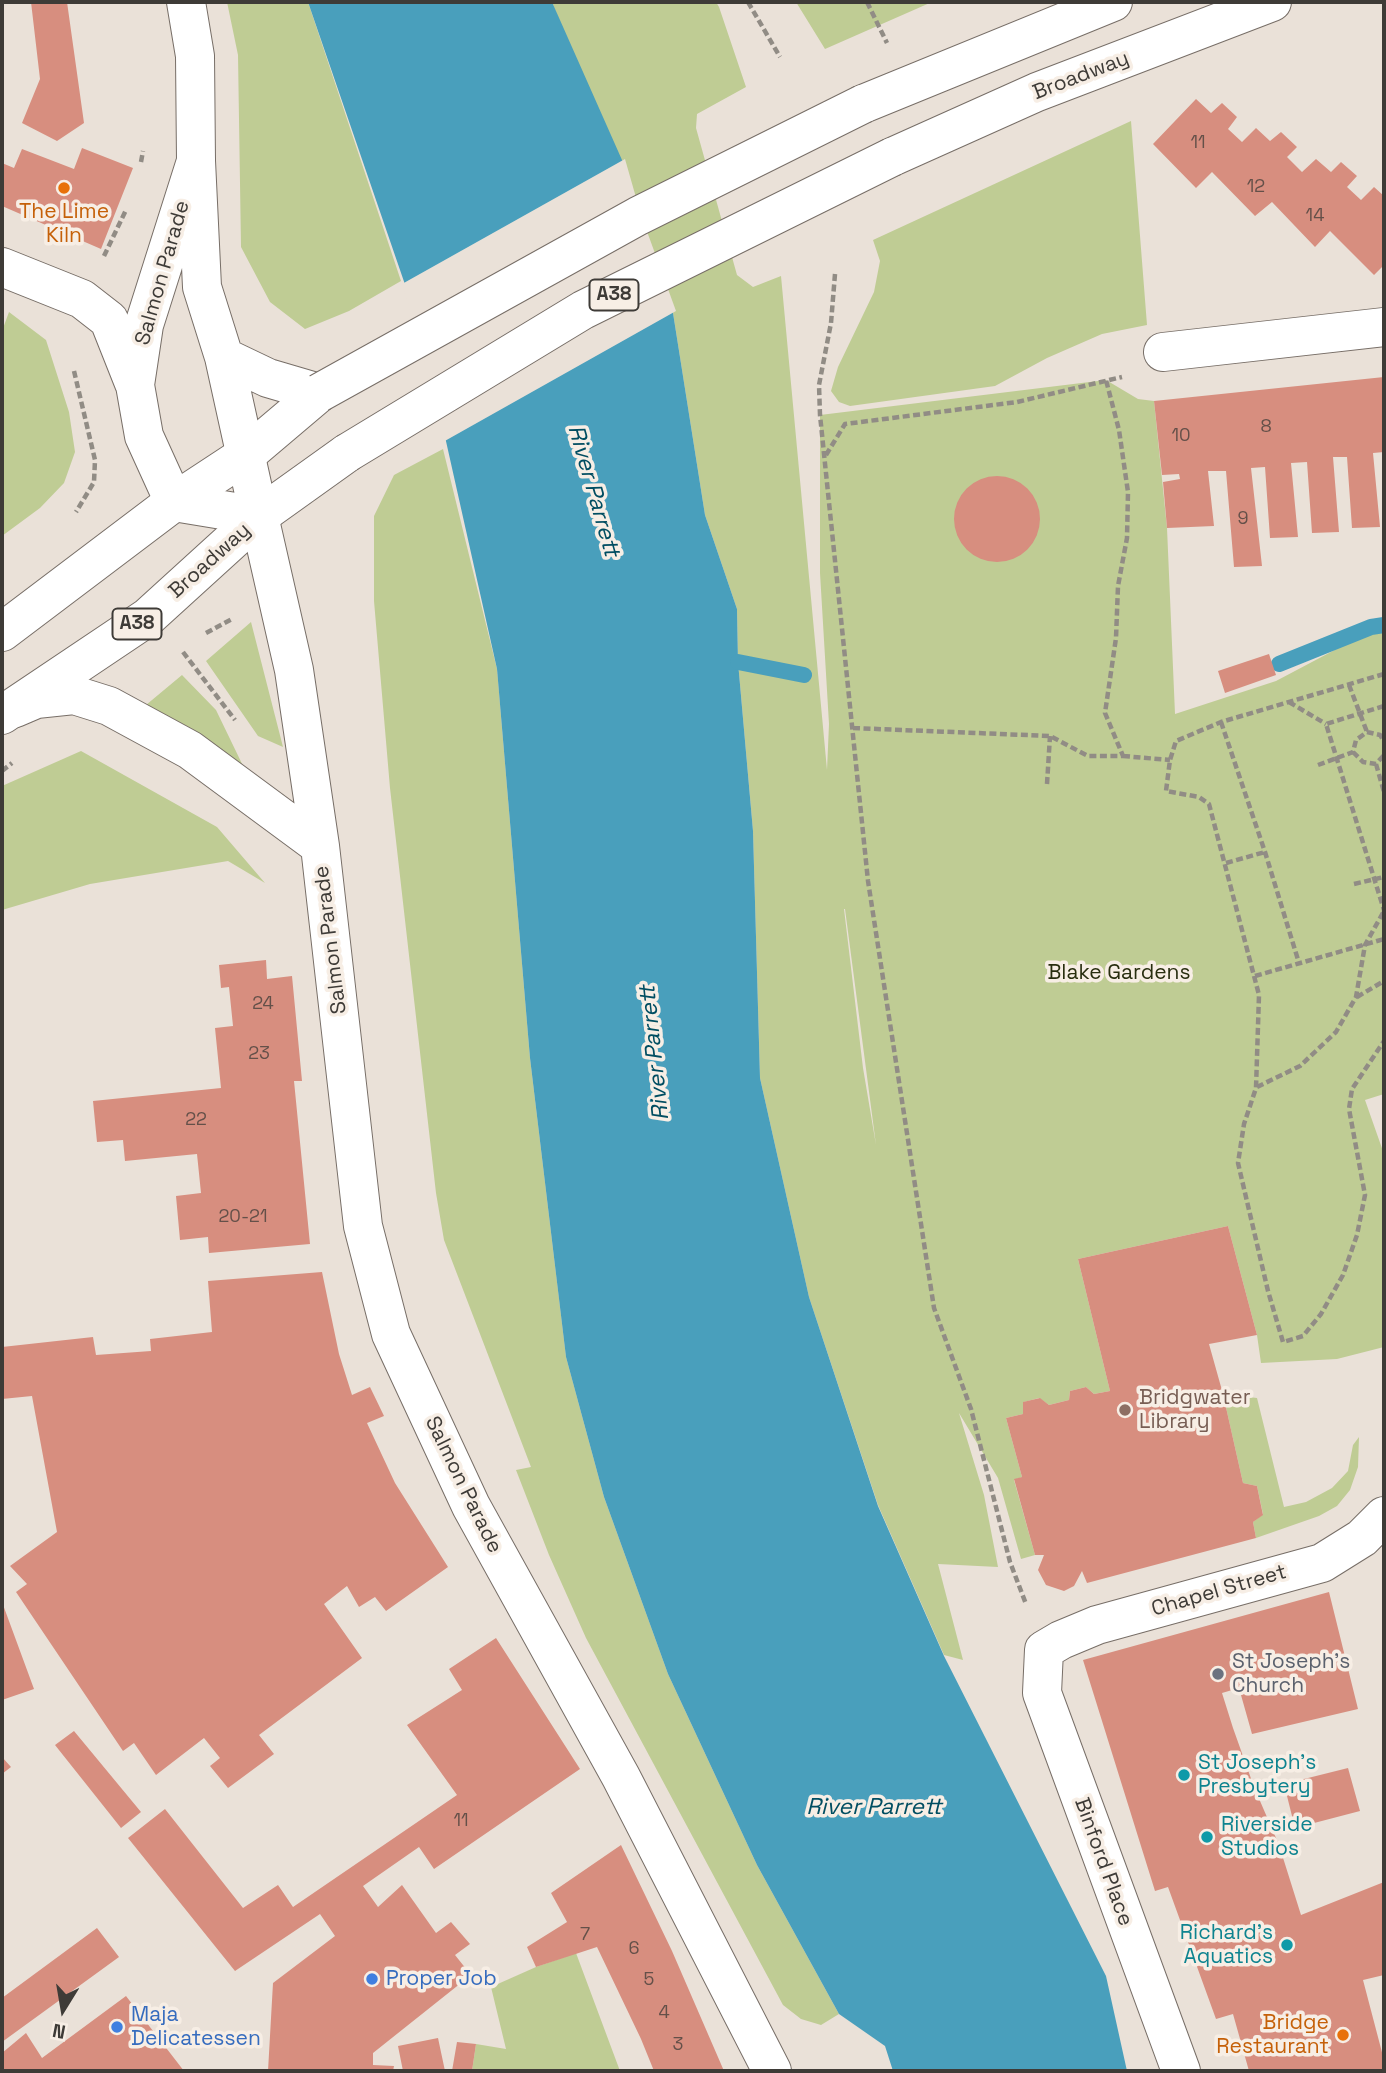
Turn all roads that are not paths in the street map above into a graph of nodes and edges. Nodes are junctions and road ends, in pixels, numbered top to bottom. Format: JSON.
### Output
{"nodes":[{"id":1,"x":186,"y":2,"type":"edge"},
{"id":2,"x":1114,"y":2,"type":"edge"},
{"id":3,"x":1272,"y":2,"type":"edge"},
{"id":4,"x":196,"y":161,"type":"junction"},
{"id":5,"x":2,"y":267,"type":"edge"},
{"id":6,"x":1384,"y":327,"type":"edge"},
{"id":7,"x":1163,"y":352,"type":"road end"},
{"id":8,"x":224,"y":357,"type":"junction"},
{"id":9,"x":135,"y":385,"type":"junction"},
{"id":10,"x":319,"y":393,"type":"junction"},
{"id":11,"x":247,"y":454,"type":"junction"},
{"id":12,"x":174,"y":502,"type":"junction"},
{"id":13,"x":259,"y":516,"type":"junction"},
{"id":14,"x":2,"y":632,"type":"edge"},
{"id":15,"x":4,"y":713,"type":"edge"},
{"id":16,"x":320,"y":846,"type":"junction"},
{"id":17,"x":1384,"y":1516,"type":"edge"},
{"id":18,"x":1044,"y":1650,"type":"joint"},
{"id":19,"x":772,"y":2071,"type":"edge"},
{"id":20,"x":1181,"y":2071,"type":"edge"}],
"edges":[{"from":1,"to":4,"type":"street","name":"Salmon Parade"},
{"from":2,"to":10,"type":"street","bridge":true},
{"from":3,"to":13,"type":"street","name":"Broadway","number":"A38","bridge":true},
{"from":4,"to":8,"type":"street","name":"Salmon Parade"},
{"from":4,"to":9,"type":"street","name":"Salmon Parade"},
{"from":5,"to":9,"type":"street"},
{"from":6,"to":7,"type":"street"},
{"from":8,"to":10,"type":"street"},
{"from":8,"to":11,"type":"street","name":"Salmon Parade"},
{"from":9,"to":12,"type":"street","name":"Salmon Parade"},
{"from":10,"to":11,"type":"street"},
{"from":11,"to":12,"type":"street"},
{"from":11,"to":13,"type":"street","name":"Salmon Parade"},
{"from":12,"to":13,"type":"street"},
{"from":12,"to":14,"type":"street"},
{"from":13,"to":15,"type":"street","name":"Broadway","number":"A38"},
{"from":13,"to":16,"type":"street","name":"Salmon Parade"},
{"from":15,"to":16,"type":"street","name":"Salmon Parade"},
{"from":16,"to":19,"type":"street","name":"Salmon Parade"},
{"from":17,"to":18,"type":"street","name":"Chapel Street"},
{"from":18,"to":20,"type":"street","name":"Binford Place"}]}
